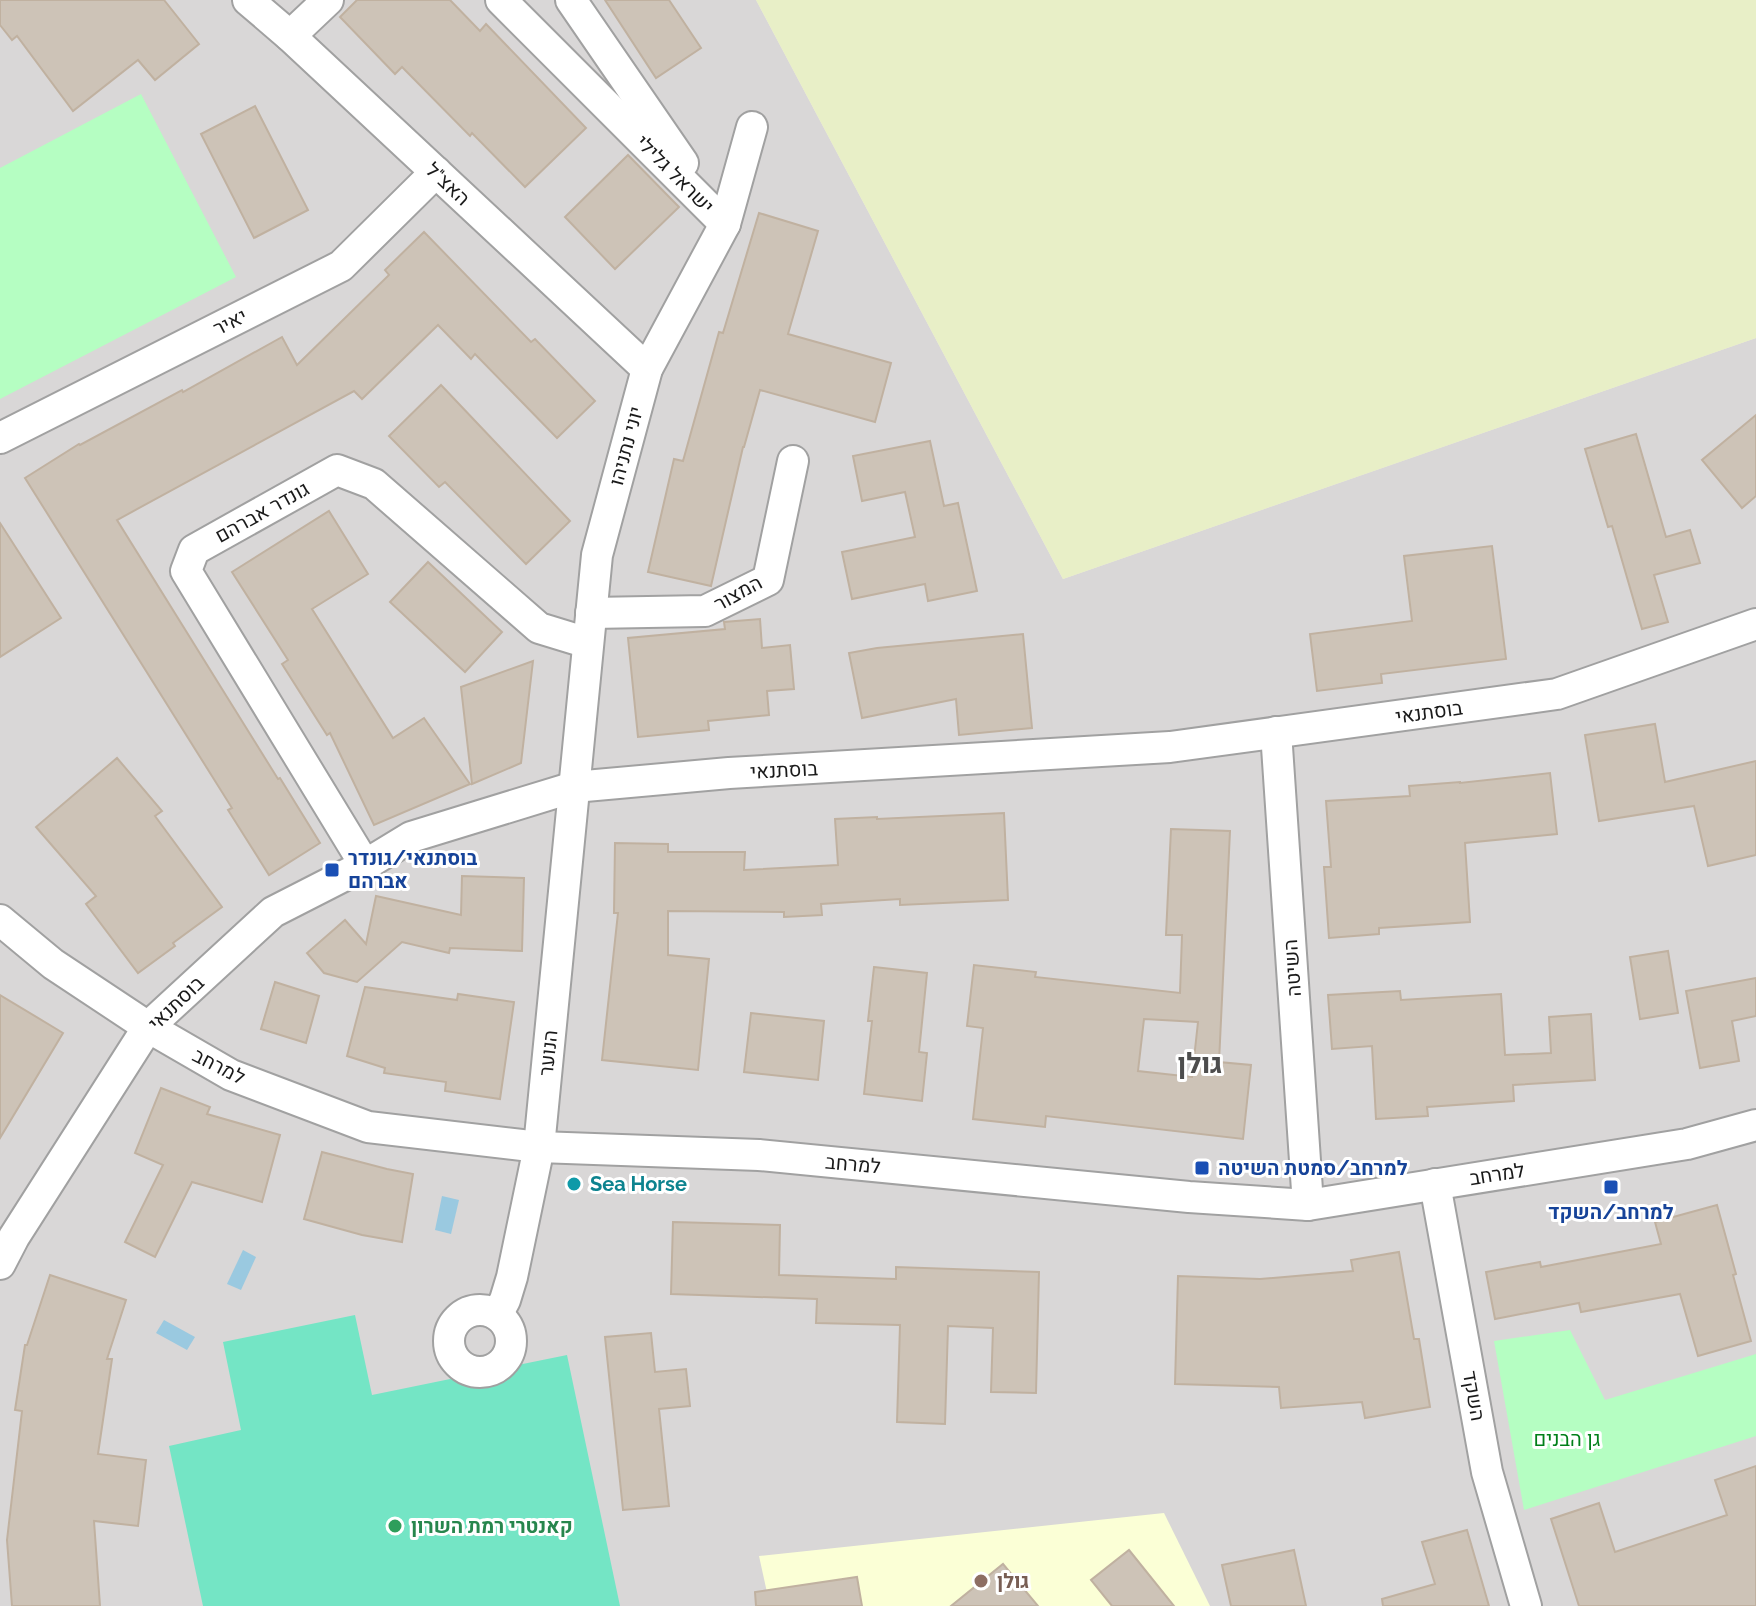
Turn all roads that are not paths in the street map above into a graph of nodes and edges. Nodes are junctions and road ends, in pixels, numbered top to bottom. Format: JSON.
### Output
{"nodes":[{"id":1,"x":248,"y":0,"type":"edge"},
{"id":2,"x":328,"y":0,"type":"edge"},
{"id":3,"x":501,"y":0,"type":"edge"},
{"id":4,"x":571,"y":0,"type":"edge"},
{"id":5,"x":290,"y":36,"type":"junction"},
{"id":6,"x":752,"y":127,"type":"dead end"},
{"id":7,"x":436,"y":172,"type":"junction"},
{"id":8,"x":725,"y":224,"type":"junction"},
{"id":9,"x":647,"y":369,"type":"junction"},
{"id":10,"x":0,"y":438,"type":"edge"},
{"id":11,"x":793,"y":461,"type":"dead end"},
{"id":12,"x":591,"y":613,"type":"junction"},
{"id":13,"x":1756,"y":624,"type":"edge"},
{"id":14,"x":588,"y":643,"type":"junction"},
{"id":15,"x":1276,"y":732,"type":"junction"},
{"id":16,"x":574,"y":787,"type":"junction"},
{"id":17,"x":365,"y":865,"type":"junction"},
{"id":18,"x":0,"y":920,"type":"edge"},
{"id":19,"x":148,"y":1027,"type":"junction"},
{"id":20,"x":1756,"y":1125,"type":"edge"},
{"id":21,"x":539,"y":1147,"type":"junction"},
{"id":22,"x":1435,"y":1184,"type":"junction"},
{"id":23,"x":1308,"y":1205,"type":"junction"},
{"id":24,"x":0,"y":1264,"type":"edge"},
{"id":25,"x":497,"y":1315,"type":"dead end"},
{"id":26,"x":1526,"y":1606,"type":"edge"}],
"edges":[{"from":1,"to":5,"type":"street","name":"האצ\"ל"},
{"from":2,"to":5,"type":"street"},
{"from":3,"to":8,"type":"street","name":"ישראל גלילי"},
{"from":4,"to":8,"type":"street","name":"ישראל גלילי"},
{"from":5,"to":7,"type":"street","name":"האצ\"ל"},
{"from":6,"to":8,"type":"street","name":"יוני נתניהו"},
{"from":7,"to":9,"type":"street","name":"האצ\"ל"},
{"from":7,"to":10,"type":"street","name":"יאיר"},
{"from":8,"to":9,"type":"street","name":"יוני נתניהו"},
{"from":9,"to":12,"type":"street","name":"יוני נתניהו"},
{"from":11,"to":12,"type":"street","name":"המצור"},
{"from":12,"to":14,"type":"street","name":"יוני נתניהו"},
{"from":13,"to":15,"type":"street","name":"בוסתנאי"},
{"from":14,"to":16,"type":"street","name":"יוני נתניהו"},
{"from":14,"to":17,"type":"street","name":"גונדר אברהם"},
{"from":15,"to":16,"type":"street","name":"בוסתנאי"},
{"from":15,"to":23,"type":"street","name":"השיטה"},
{"from":16,"to":17,"type":"street","name":"בוסתנאי"},
{"from":16,"to":21,"type":"street","name":"הנוער"},
{"from":17,"to":19,"type":"street","name":"בוסתנאי"},
{"from":18,"to":19,"type":"street","name":"למרחב"},
{"from":19,"to":21,"type":"street","name":"למרחב"},
{"from":19,"to":24,"type":"street","name":"בוסתנאי"},
{"from":20,"to":22,"type":"street","name":"למרחב"},
{"from":21,"to":23,"type":"street","name":"למרחב"},
{"from":21,"to":25,"type":"street","name":"הנוער"},
{"from":22,"to":23,"type":"street","name":"למרחב"},
{"from":22,"to":26,"type":"street","name":"השקד"}]}
